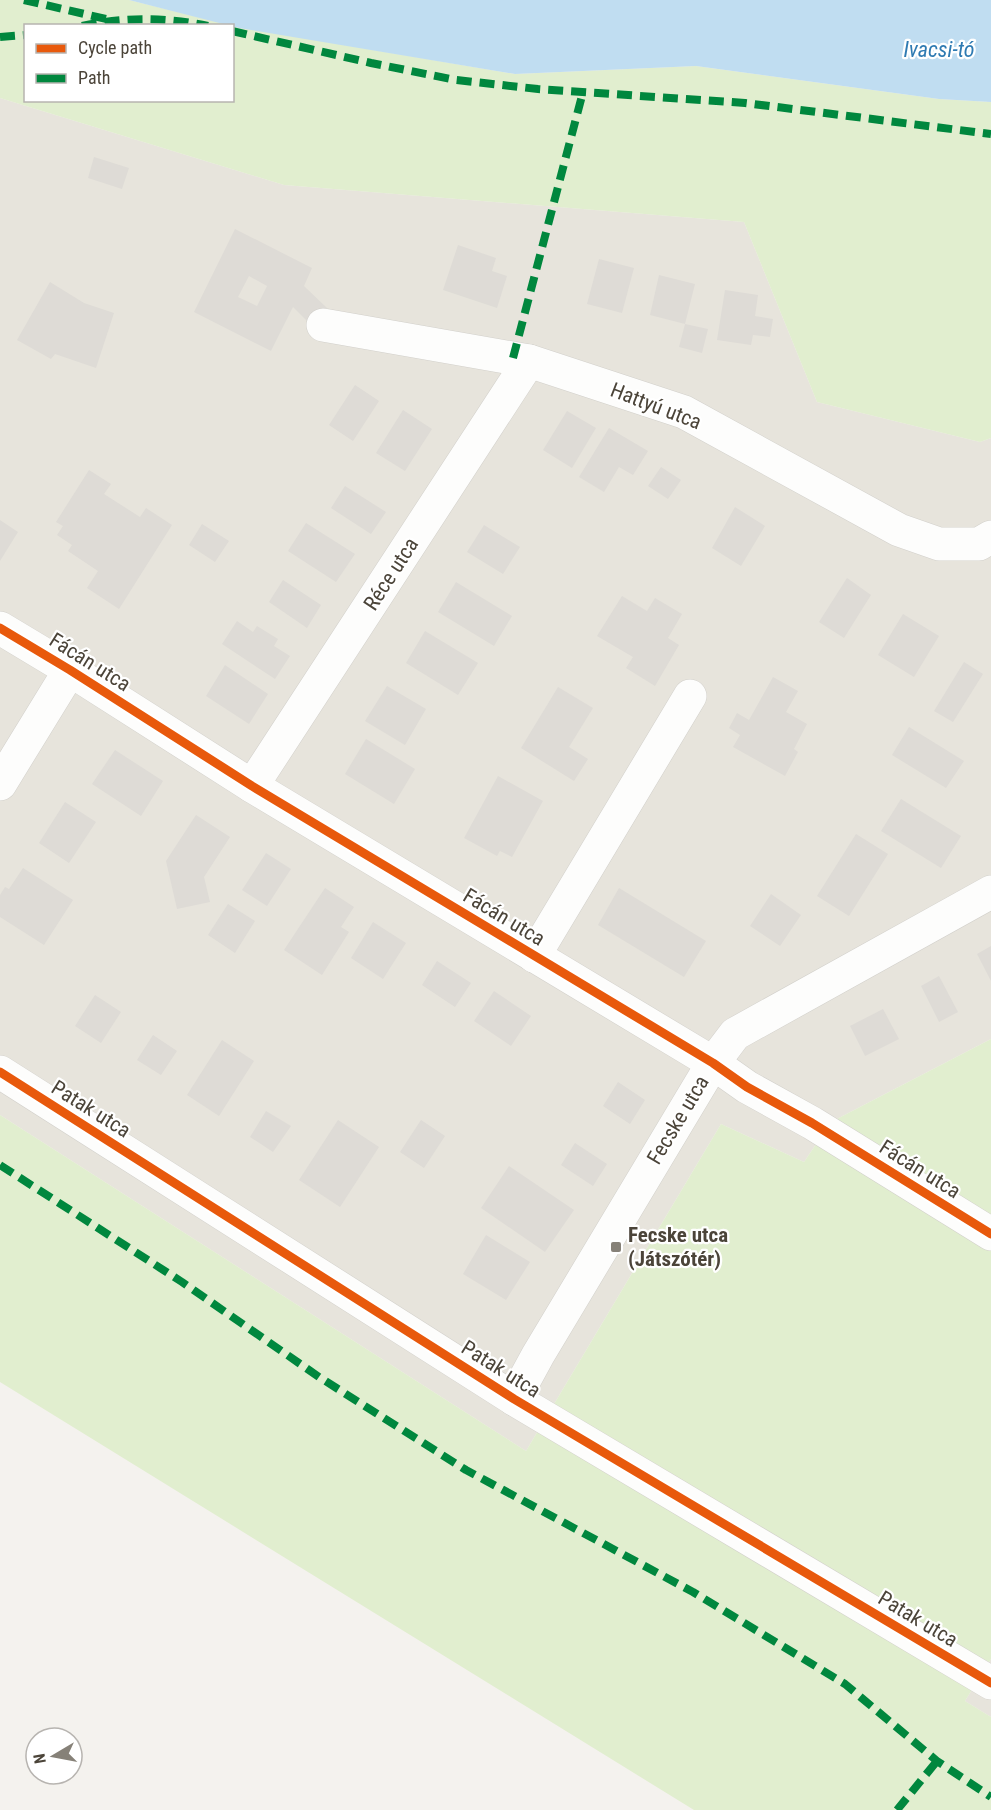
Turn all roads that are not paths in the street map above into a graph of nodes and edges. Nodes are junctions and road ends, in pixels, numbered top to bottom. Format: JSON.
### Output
{"nodes":[{"id":1,"x":323,"y":325,"type":"dead end"},
{"id":2,"x":529,"y":361,"type":"junction"},
{"id":3,"x":987,"y":549,"type":"edge"},
{"id":4,"x":0,"y":628,"type":"edge"},
{"id":5,"x":70,"y":670,"type":"junction"},
{"id":6,"x":690,"y":696,"type":"dead end"},
{"id":7,"x":0,"y":784,"type":"edge"},
{"id":8,"x":252,"y":786,"type":"junction"},
{"id":9,"x":991,"y":892,"type":"edge"},
{"id":10,"x":534,"y":956,"type":"junction"},
{"id":11,"x":712,"y":1063,"type":"junction"},
{"id":12,"x":0,"y":1072,"type":"edge"},
{"id":13,"x":991,"y":1234,"type":"edge"},
{"id":14,"x":514,"y":1399,"type":"junction"},
{"id":15,"x":991,"y":1683,"type":"edge"}],
"edges":[{"from":1,"to":2,"type":"street","name":"Hattyú utca"},
{"from":2,"to":3,"type":"street","name":"Hattyú utca"},
{"from":2,"to":8,"type":"street","name":"Réce utca"},
{"from":4,"to":5,"type":"street","name":"Fácán utca"},
{"from":5,"to":7,"type":"street"},
{"from":5,"to":8,"type":"street","name":"Fácán utca"},
{"from":6,"to":10,"type":"street"},
{"from":8,"to":10,"type":"street","name":"Fácán utca"},
{"from":9,"to":11,"type":"street","name":"Fecske utca"},
{"from":10,"to":11,"type":"street","name":"Fácán utca"},
{"from":11,"to":13,"type":"street","name":"Fácán utca"},
{"from":11,"to":14,"type":"street","name":"Fecske utca"},
{"from":12,"to":14,"type":"street","name":"Patak utca"},
{"from":14,"to":15,"type":"street","name":"Patak utca"}]}
